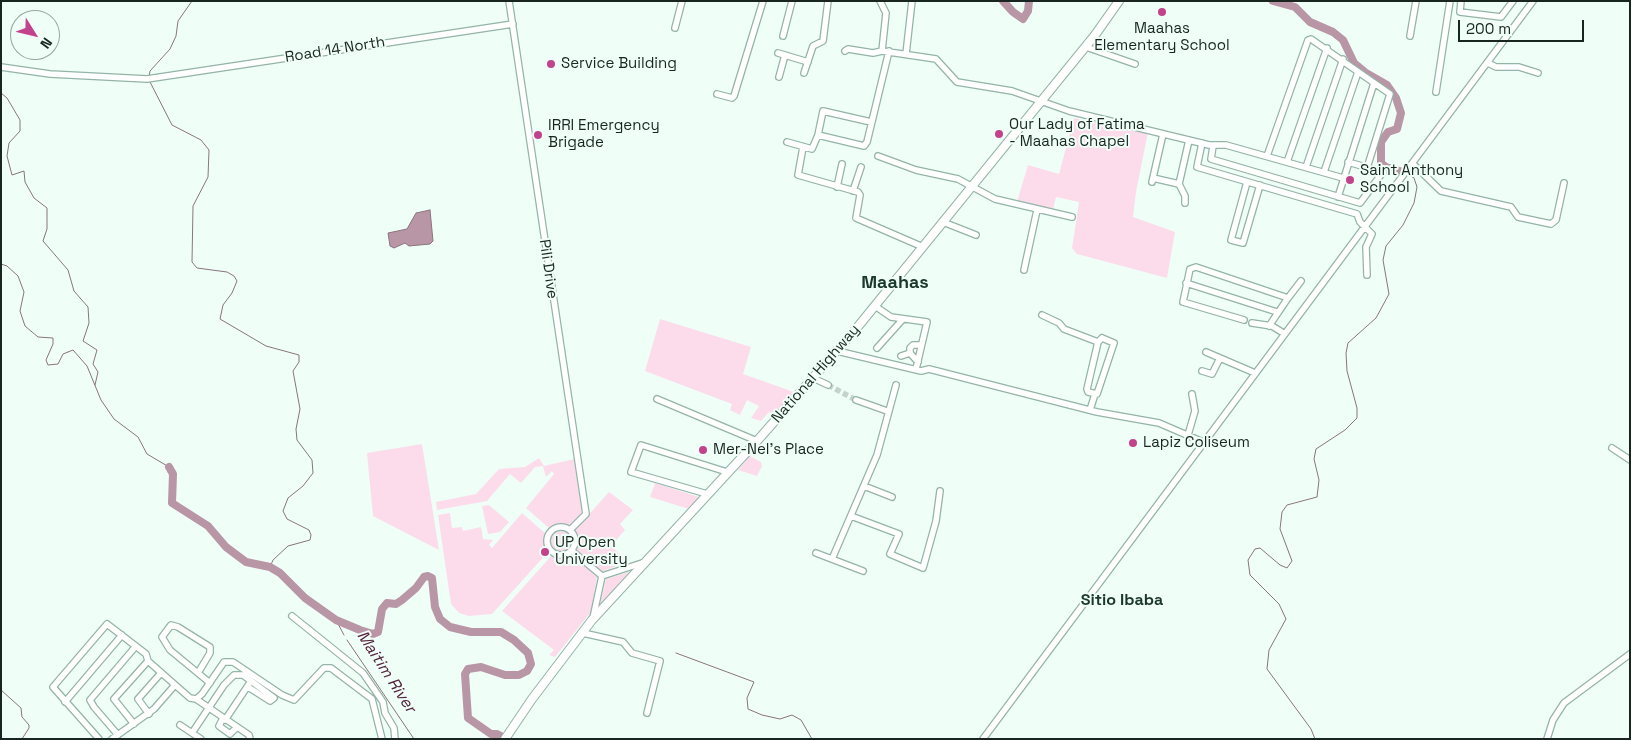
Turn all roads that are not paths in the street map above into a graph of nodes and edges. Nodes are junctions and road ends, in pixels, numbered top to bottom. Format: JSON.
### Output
{"nodes":[{"id":1,"x":509,"y":1,"type":"edge"},
{"id":2,"x":682,"y":1,"type":"edge"},
{"id":3,"x":763,"y":1,"type":"edge"},
{"id":4,"x":792,"y":1,"type":"edge"},
{"id":5,"x":828,"y":1,"type":"edge"},
{"id":6,"x":880,"y":1,"type":"edge"},
{"id":7,"x":912,"y":1,"type":"edge"},
{"id":8,"x":1416,"y":1,"type":"edge"},
{"id":9,"x":1450,"y":1,"type":"edge"},
{"id":10,"x":1461,"y":1,"type":"edge"},
{"id":11,"x":1513,"y":1,"type":"edge"},
{"id":12,"x":1533,"y":1,"type":"edge"},
{"id":13,"x":1117,"y":2,"type":"edge"},
{"id":14,"x":513,"y":24,"type":"junction"},
{"id":15,"x":674,"y":28,"type":"dead end"},
{"id":16,"x":783,"y":36,"type":"dead end"},
{"id":17,"x":1410,"y":36,"type":"dead end"},
{"id":18,"x":1086,"y":47,"type":"junction"},
{"id":19,"x":1327,"y":48,"type":"junction"},
{"id":20,"x":845,"y":51,"type":"dead end"},
{"id":21,"x":889,"y":51,"type":"junction"},
{"id":22,"x":882,"y":52,"type":"junction"},
{"id":23,"x":778,"y":53,"type":"dead end"},
{"id":24,"x":906,"y":54,"type":"junction"},
{"id":25,"x":785,"y":55,"type":"junction"},
{"id":26,"x":1343,"y":59,"type":"junction"},
{"id":27,"x":808,"y":62,"type":"junction"},
{"id":28,"x":1488,"y":63,"type":"junction"},
{"id":29,"x":1135,"y":64,"type":"dead end"},
{"id":30,"x":1,"y":67,"type":"edge"},
{"id":31,"x":1358,"y":72,"type":"junction"},
{"id":32,"x":1538,"y":73,"type":"dead end"},
{"id":33,"x":804,"y":74,"type":"dead end"},
{"id":34,"x":779,"y":77,"type":"dead end"},
{"id":35,"x":1374,"y":84,"type":"junction"},
{"id":36,"x":1436,"y":92,"type":"dead end"},
{"id":37,"x":717,"y":94,"type":"dead end"},
{"id":38,"x":1042,"y":102,"type":"junction"},
{"id":39,"x":871,"y":122,"type":"junction"},
{"id":40,"x":1163,"y":134,"type":"junction"},
{"id":41,"x":818,"y":135,"type":"junction"},
{"id":42,"x":1189,"y":140,"type":"junction"},
{"id":43,"x":787,"y":142,"type":"dead end"},
{"id":44,"x":1202,"y":143,"type":"junction"},
{"id":45,"x":1213,"y":146,"type":"junction"},
{"id":46,"x":803,"y":147,"type":"junction"},
{"id":47,"x":878,"y":156,"type":"dead end"},
{"id":48,"x":1267,"y":156,"type":"junction"},
{"id":49,"x":1287,"y":162,"type":"junction"},
{"id":50,"x":1348,"y":162,"type":"junction"},
{"id":51,"x":842,"y":164,"type":"dead end"},
{"id":52,"x":1412,"y":164,"type":"junction"},
{"id":53,"x":861,"y":167,"type":"dead end"},
{"id":54,"x":1306,"y":167,"type":"junction"},
{"id":55,"x":1367,"y":168,"type":"junction"},
{"id":56,"x":1324,"y":172,"type":"junction"},
{"id":57,"x":1343,"y":178,"type":"junction"},
{"id":58,"x":1247,"y":182,"type":"junction"},
{"id":59,"x":1564,"y":183,"type":"dead end"},
{"id":60,"x":1179,"y":184,"type":"junction"},
{"id":61,"x":1260,"y":185,"type":"junction"},
{"id":62,"x":837,"y":187,"type":"junction"},
{"id":63,"x":972,"y":187,"type":"junction"},
{"id":64,"x":853,"y":191,"type":"junction"},
{"id":65,"x":1338,"y":197,"type":"junction"},
{"id":66,"x":1185,"y":203,"type":"dead end"},
{"id":67,"x":1036,"y":210,"type":"junction"},
{"id":68,"x":1072,"y":217,"type":"dead end"},
{"id":69,"x":943,"y":222,"type":"junction"},
{"id":70,"x":1365,"y":228,"type":"junction"},
{"id":71,"x":976,"y":235,"type":"dead end"},
{"id":72,"x":923,"y":247,"type":"junction"},
{"id":73,"x":1024,"y":270,"type":"dead end"},
{"id":74,"x":1367,"y":275,"type":"dead end"},
{"id":75,"x":1301,"y":282,"type":"dead end"},
{"id":76,"x":1186,"y":283,"type":"junction"},
{"id":77,"x":1288,"y":298,"type":"junction"},
{"id":78,"x":875,"y":306,"type":"junction"},
{"id":79,"x":1277,"y":312,"type":"junction"},
{"id":80,"x":1042,"y":315,"type":"dead end"},
{"id":81,"x":903,"y":318,"type":"junction"},
{"id":82,"x":1244,"y":320,"type":"dead end"},
{"id":83,"x":1252,"y":322,"type":"dead end"},
{"id":84,"x":1270,"y":326,"type":"junction"},
{"id":85,"x":1285,"y":334,"type":"junction"},
{"id":86,"x":1098,"y":342,"type":"junction"},
{"id":87,"x":922,"y":345,"type":"junction"},
{"id":88,"x":878,"y":348,"type":"dead end"},
{"id":89,"x":837,"y":351,"type":"junction"},
{"id":90,"x":910,"y":352,"type":"junction"},
{"id":91,"x":1206,"y":352,"type":"dead end"},
{"id":92,"x":901,"y":356,"type":"dead end"},
{"id":93,"x":1220,"y":358,"type":"junction"},
{"id":94,"x":918,"y":362,"type":"junction"},
{"id":95,"x":916,"y":369,"type":"junction"},
{"id":96,"x":1202,"y":372,"type":"dead end"},
{"id":97,"x":1255,"y":373,"type":"junction"},
{"id":98,"x":813,"y":378,"type":"junction"},
{"id":99,"x":828,"y":385,"type":"tunnel mouth"},
{"id":100,"x":896,"y":385,"type":"dead end"},
{"id":101,"x":1094,"y":393,"type":"junction"},
{"id":102,"x":1192,"y":394,"type":"dead end"},
{"id":103,"x":657,"y":399,"type":"dead end"},
{"id":104,"x":856,"y":400,"type":"tunnel mouth"},
{"id":105,"x":1088,"y":410,"type":"junction"},
{"id":106,"x":887,"y":411,"type":"junction"},
{"id":107,"x":1188,"y":435,"type":"junction"},
{"id":108,"x":757,"y":441,"type":"junction"},
{"id":109,"x":1203,"y":442,"type":"junction"},
{"id":110,"x":1612,"y":448,"type":"dead end"},
{"id":111,"x":1630,"y":460,"type":"edge"},
{"id":112,"x":727,"y":472,"type":"junction"},
{"id":113,"x":864,"y":486,"type":"junction"},
{"id":114,"x":940,"y":491,"type":"dead end"},
{"id":115,"x":707,"y":494,"type":"junction"},
{"id":116,"x":892,"y":497,"type":"dead end"},
{"id":117,"x":851,"y":516,"type":"junction"},
{"id":118,"x":570,"y":530,"type":"junction"},
{"id":119,"x":571,"y":550,"type":"junction"},
{"id":120,"x":816,"y":553,"type":"dead end"},
{"id":121,"x":832,"y":559,"type":"junction"},
{"id":122,"x":642,"y":564,"type":"junction"},
{"id":123,"x":863,"y":571,"type":"dead end"},
{"id":124,"x":602,"y":576,"type":"junction"},
{"id":125,"x":292,"y":616,"type":"dead end"},
{"id":126,"x":592,"y":620,"type":"junction"},
{"id":127,"x":583,"y":632,"type":"junction"},
{"id":128,"x":122,"y":635,"type":"junction"},
{"id":129,"x":136,"y":646,"type":"junction"},
{"id":130,"x":1630,"y":654,"type":"edge"},
{"id":131,"x":148,"y":661,"type":"junction"},
{"id":132,"x":161,"y":673,"type":"junction"},
{"id":133,"x":198,"y":673,"type":"junction"},
{"id":134,"x":252,"y":681,"type":"junction"},
{"id":135,"x":210,"y":683,"type":"junction"},
{"id":136,"x":175,"y":685,"type":"junction"},
{"id":137,"x":248,"y":687,"type":"junction"},
{"id":138,"x":196,"y":699,"type":"junction"},
{"id":139,"x":65,"y":702,"type":"junction"},
{"id":140,"x":208,"y":708,"type":"junction"},
{"id":141,"x":647,"y":713,"type":"dead end"},
{"id":142,"x":149,"y":714,"type":"junction"},
{"id":143,"x":224,"y":719,"type":"junction"},
{"id":144,"x":134,"y":724,"type":"junction"},
{"id":145,"x":180,"y":725,"type":"dead end"},
{"id":146,"x":237,"y":727,"type":"junction"},
{"id":147,"x":192,"y":733,"type":"junction"},
{"id":148,"x":118,"y":735,"type":"junction"},
{"id":149,"x":507,"y":737,"type":"edge"},
{"id":150,"x":99,"y":739,"type":"edge"},
{"id":151,"x":112,"y":739,"type":"edge"},
{"id":152,"x":200,"y":739,"type":"edge"},
{"id":153,"x":250,"y":739,"type":"edge"},
{"id":154,"x":382,"y":739,"type":"edge"},
{"id":155,"x":395,"y":739,"type":"edge"},
{"id":156,"x":983,"y":739,"type":"edge"},
{"id":157,"x":1547,"y":739,"type":"edge"}],
"edges":[{"from":1,"to":14,"type":"street","name":"Pili Drive"},
{"from":2,"to":15,"type":"street"},
{"from":3,"to":37,"type":"street"},
{"from":4,"to":16,"type":"street"},
{"from":5,"to":27,"type":"street"},
{"from":6,"to":22,"type":"street"},
{"from":7,"to":24,"type":"street"},
{"from":8,"to":17,"type":"street"},
{"from":9,"to":36,"type":"street"},
{"from":10,"to":11,"type":"street"},
{"from":12,"to":28,"type":"street"},
{"from":13,"to":18,"type":"main road","name":"National Highway"},
{"from":14,"to":30,"type":"street","name":"Road 14 North"},
{"from":14,"to":118,"type":"street","name":"Pili Drive"},
{"from":18,"to":29,"type":"street"},
{"from":18,"to":38,"type":"main road","name":"National Highway"},
{"from":19,"to":26,"type":"street"},
{"from":19,"to":48,"type":"street"},
{"from":19,"to":49,"type":"street"},
{"from":20,"to":22,"type":"street"},
{"from":21,"to":22,"type":"street"},
{"from":21,"to":24,"type":"street"},
{"from":21,"to":39,"type":"street"},
{"from":23,"to":25,"type":"street"},
{"from":24,"to":38,"type":"street"},
{"from":25,"to":27,"type":"street"},
{"from":25,"to":34,"type":"street"},
{"from":26,"to":31,"type":"street"},
{"from":26,"to":54,"type":"street"},
{"from":27,"to":33,"type":"street"},
{"from":28,"to":32,"type":"street"},
{"from":28,"to":52,"type":"street"},
{"from":31,"to":35,"type":"street"},
{"from":31,"to":56,"type":"street"},
{"from":35,"to":50,"type":"street"},
{"from":35,"to":55,"type":"street"},
{"from":38,"to":40,"type":"street"},
{"from":38,"to":63,"type":"main road","name":"National Highway"},
{"from":39,"to":41,"type":"street"},
{"from":39,"to":41,"type":"street"},
{"from":40,"to":42,"type":"street"},
{"from":40,"to":60,"type":"street"},
{"from":41,"to":46,"type":"street"},
{"from":42,"to":44,"type":"street"},
{"from":42,"to":60,"type":"street"},
{"from":43,"to":46,"type":"street"},
{"from":44,"to":45,"type":"street"},
{"from":44,"to":58,"type":"street"},
{"from":45,"to":48,"type":"street"},
{"from":45,"to":65,"type":"street"},
{"from":46,"to":62,"type":"street"},
{"from":47,"to":63,"type":"street"},
{"from":48,"to":49,"type":"street"},
{"from":49,"to":54,"type":"street"},
{"from":50,"to":55,"type":"street"},
{"from":50,"to":57,"type":"street"},
{"from":51,"to":62,"type":"street"},
{"from":52,"to":59,"type":"street"},
{"from":52,"to":70,"type":"street"},
{"from":53,"to":64,"type":"street"},
{"from":54,"to":56,"type":"street"},
{"from":55,"to":65,"type":"street"},
{"from":56,"to":57,"type":"street"},
{"from":57,"to":65,"type":"street"},
{"from":58,"to":61,"type":"street"},
{"from":58,"to":61,"type":"street"},
{"from":60,"to":66,"type":"street"},
{"from":61,"to":70,"type":"street"},
{"from":62,"to":64,"type":"street"},
{"from":63,"to":67,"type":"street"},
{"from":63,"to":69,"type":"main road","name":"National Highway"},
{"from":64,"to":72,"type":"street"},
{"from":67,"to":68,"type":"street"},
{"from":67,"to":73,"type":"street"},
{"from":69,"to":71,"type":"street"},
{"from":69,"to":72,"type":"main road","name":"National Highway"},
{"from":70,"to":74,"type":"street"},
{"from":70,"to":85,"type":"street"},
{"from":72,"to":78,"type":"main road","name":"National Highway"},
{"from":75,"to":77,"type":"street"},
{"from":76,"to":77,"type":"street"},
{"from":76,"to":79,"type":"street"},
{"from":76,"to":82,"type":"street"},
{"from":77,"to":79,"type":"street"},
{"from":78,"to":81,"type":"street"},
{"from":78,"to":89,"type":"main road","name":"National Highway"},
{"from":79,"to":84,"type":"street"},
{"from":80,"to":86,"type":"street"},
{"from":81,"to":87,"type":"street"},
{"from":81,"to":88,"type":"street"},
{"from":83,"to":84,"type":"street"},
{"from":84,"to":85,"type":"street"},
{"from":85,"to":97,"type":"street"},
{"from":86,"to":101,"type":"street"},
{"from":86,"to":101,"type":"street"},
{"from":87,"to":90,"type":"street"},
{"from":87,"to":94,"type":"street"},
{"from":89,"to":95,"type":"street"},
{"from":89,"to":98,"type":"main road","name":"National Highway"},
{"from":90,"to":92,"type":"street"},
{"from":90,"to":94,"type":"street"},
{"from":91,"to":93,"type":"street"},
{"from":93,"to":96,"type":"street"},
{"from":93,"to":97,"type":"street"},
{"from":94,"to":95,"type":"street"},
{"from":95,"to":105,"type":"street"},
{"from":97,"to":109,"type":"street"},
{"from":98,"to":99,"type":"street"},
{"from":98,"to":108,"type":"main road","name":"National Highway"},
{"from":100,"to":106,"type":"street"},
{"from":101,"to":105,"type":"street"},
{"from":102,"to":107,"type":"street"},
{"from":103,"to":108,"type":"street"},
{"from":104,"to":106,"type":"street"},
{"from":105,"to":107,"type":"street"},
{"from":106,"to":113,"type":"street"},
{"from":107,"to":109,"type":"street"},
{"from":108,"to":112,"type":"main road","name":"National Highway"},
{"from":109,"to":156,"type":"street"},
{"from":110,"to":111,"type":"street"},
{"from":112,"to":115,"type":"main road","name":"National Highway"},
{"from":112,"to":115,"type":"street"},
{"from":113,"to":116,"type":"street"},
{"from":113,"to":117,"type":"street"},
{"from":114,"to":117,"type":"street"},
{"from":115,"to":122,"type":"main road","name":"National Highway"},
{"from":117,"to":121,"type":"street"},
{"from":118,"to":119,"type":"street"},
{"from":118,"to":119,"type":"street"},
{"from":119,"to":124,"type":"street"},
{"from":120,"to":121,"type":"street"},
{"from":121,"to":123,"type":"street"},
{"from":122,"to":124,"type":"street"},
{"from":122,"to":126,"type":"main road","name":"National Highway"},
{"from":124,"to":126,"type":"street"},
{"from":125,"to":155,"type":"street"},
{"from":126,"to":127,"type":"main road","name":"National Highway"},
{"from":127,"to":141,"type":"street"},
{"from":127,"to":149,"type":"main road","name":"National Highway"},
{"from":128,"to":129,"type":"street"},
{"from":128,"to":139,"type":"street"},
{"from":128,"to":139,"type":"street"},
{"from":129,"to":131,"type":"street"},
{"from":129,"to":148,"type":"street"},
{"from":130,"to":157,"type":"street"},
{"from":131,"to":132,"type":"street"},
{"from":131,"to":144,"type":"street"},
{"from":132,"to":136,"type":"street"},
{"from":132,"to":142,"type":"street"},
{"from":133,"to":133,"type":"street"},
{"from":133,"to":135,"type":"street"},
{"from":134,"to":137,"type":"street"},
{"from":134,"to":137,"type":"street"},
{"from":134,"to":140,"type":"street"},
{"from":135,"to":138,"type":"street"},
{"from":135,"to":154,"type":"street"},
{"from":136,"to":138,"type":"street"},
{"from":136,"to":142,"type":"street"},
{"from":137,"to":143,"type":"street"},
{"from":138,"to":140,"type":"street"},
{"from":139,"to":150,"type":"street"},
{"from":140,"to":143,"type":"street"},
{"from":140,"to":147,"type":"street"},
{"from":142,"to":144,"type":"street"},
{"from":143,"to":146,"type":"street"},
{"from":143,"to":146,"type":"street"},
{"from":144,"to":148,"type":"street"},
{"from":145,"to":147,"type":"street"},
{"from":146,"to":153,"type":"street"},
{"from":147,"to":152,"type":"street"},
{"from":148,"to":151,"type":"street"}]}
